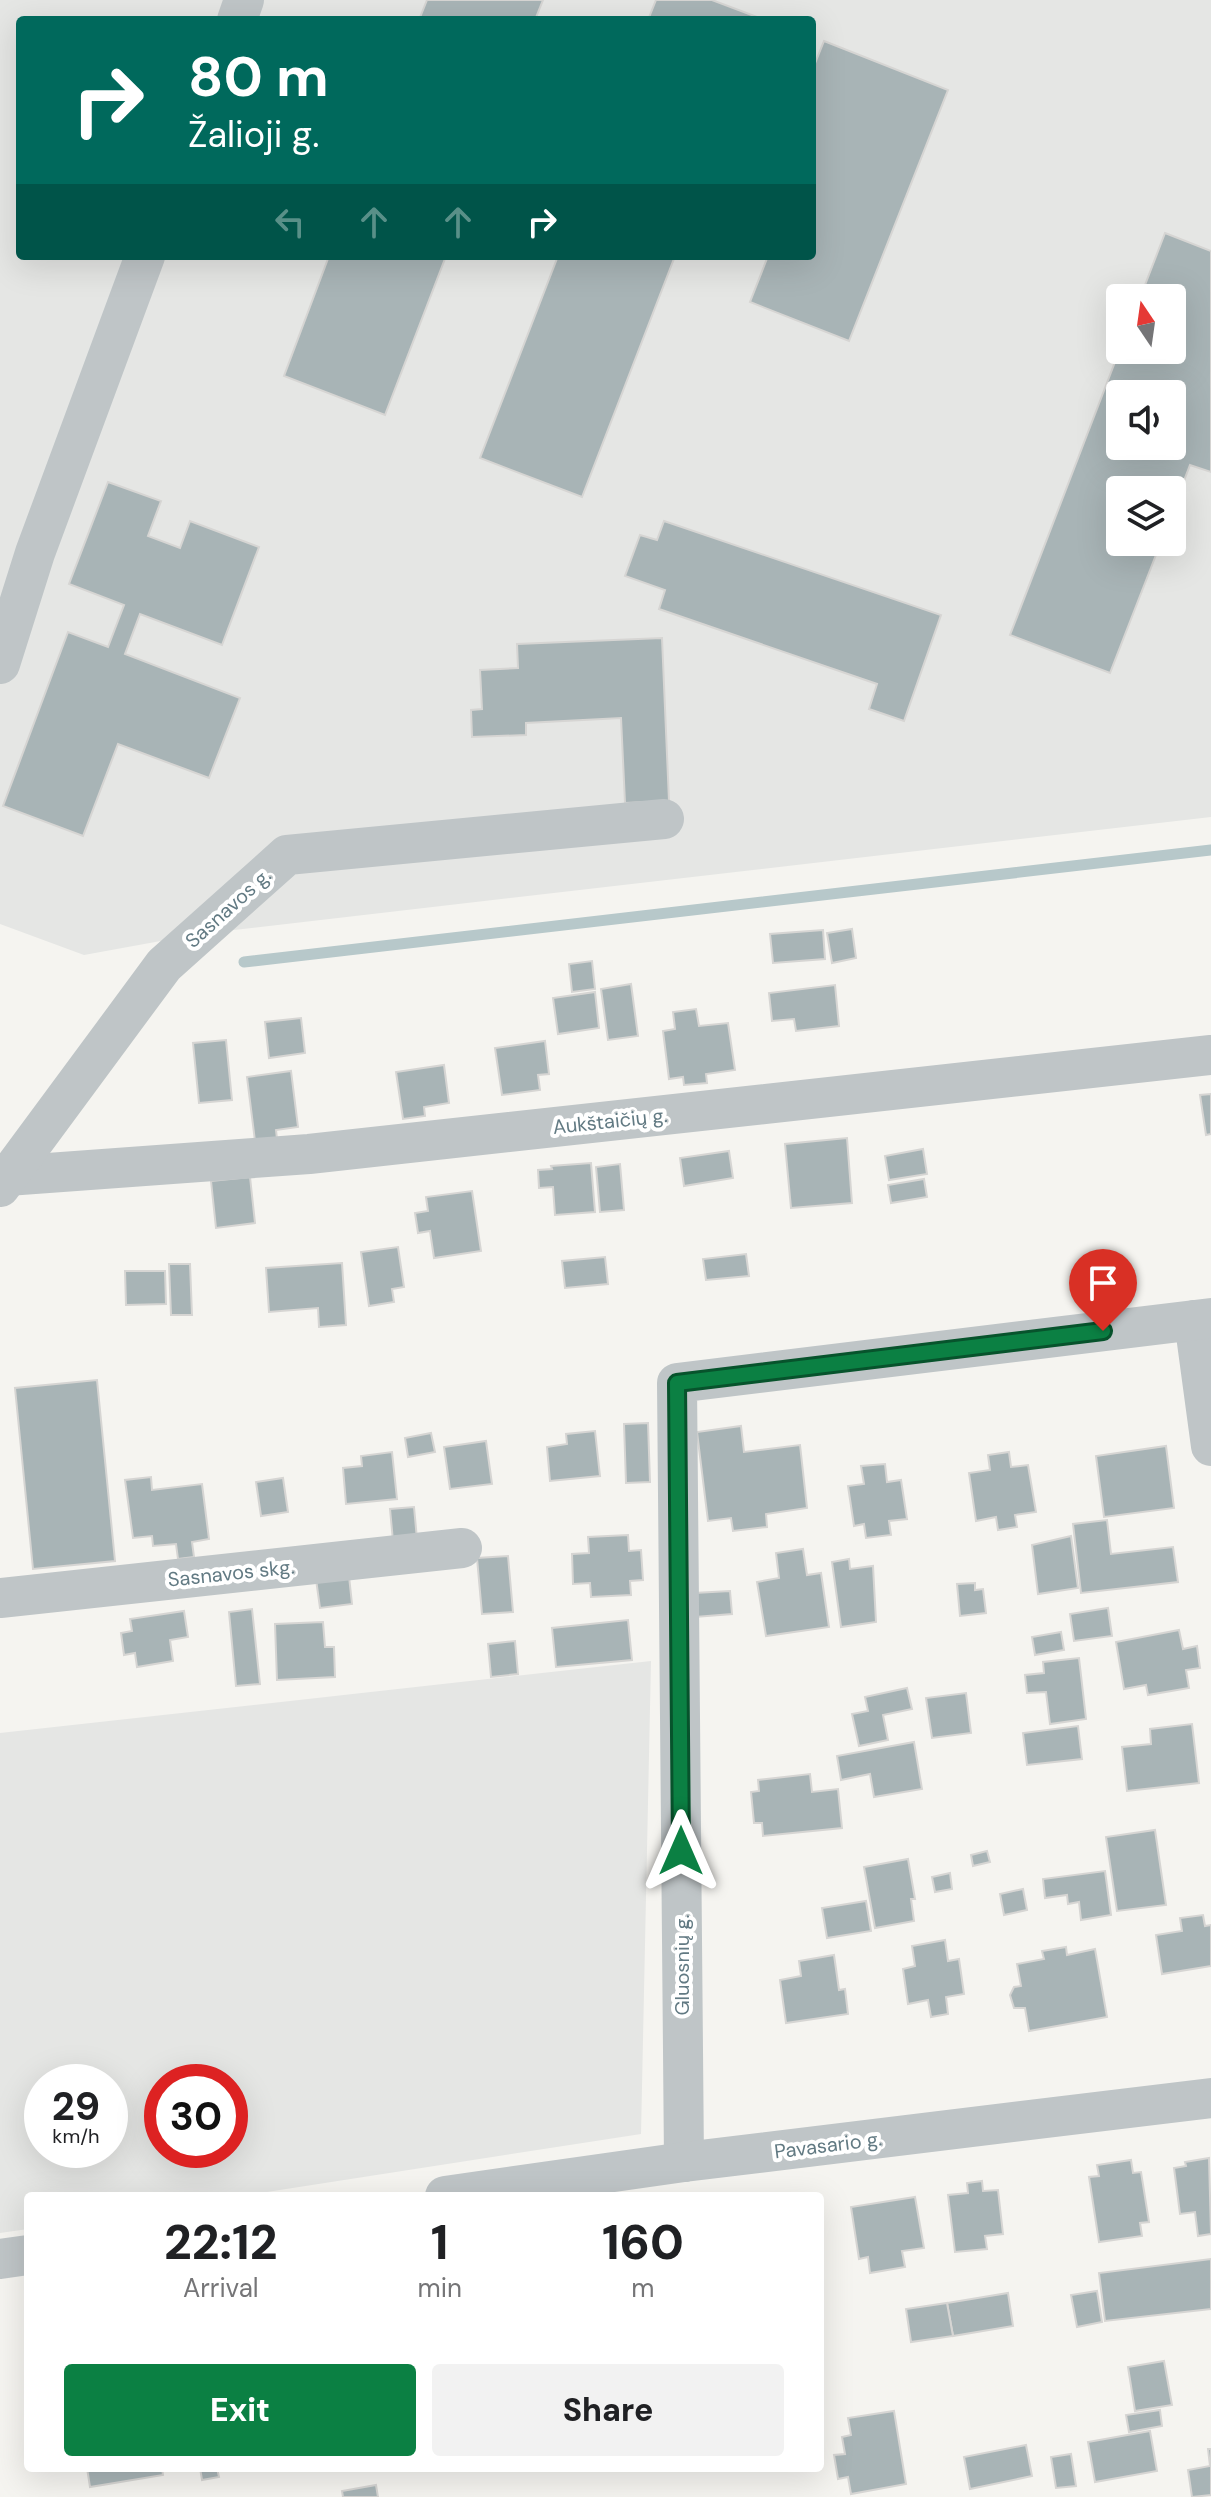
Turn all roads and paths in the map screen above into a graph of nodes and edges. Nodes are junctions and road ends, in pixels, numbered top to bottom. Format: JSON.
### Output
{"nodes":[{"id":1,"x":144,"y":260,"type":"edge"},
{"id":2,"x":0,"y":664,"type":"edge"},
{"id":3,"x":664,"y":819,"type":"dead end"},
{"id":4,"x":1211,"y":1055,"type":"edge"},
{"id":5,"x":4,"y":1181,"type":"edge"},
{"id":6,"x":1203,"y":1319,"type":"edge"},
{"id":7,"x":1211,"y":1446,"type":"edge"},
{"id":8,"x":462,"y":1548,"type":"dead end"},
{"id":9,"x":0,"y":1598,"type":"edge"},
{"id":10,"x":1211,"y":2098,"type":"edge"},
{"id":11,"x":684,"y":2162,"type":"junction"},
{"id":12,"x":473,"y":2192,"type":"edge"},
{"id":13,"x":24,"y":2256,"type":"edge"},
{"id":14,"x":0,"y":2259,"type":"edge"}],
"edges":[{"from":1,"to":2,"type":"street"},
{"from":3,"to":5,"type":"street","name":"Sasnavos g."},
{"from":4,"to":5,"type":"street","name":"Aukštaičių g."},
{"from":6,"to":7,"type":"street"},
{"from":6,"to":11,"type":"street","name":"Gluosnių g."},
{"from":8,"to":9,"type":"street","name":"Sasnavos skg."},
{"from":10,"to":11,"type":"street","name":"Pavasario g."},
{"from":11,"to":12,"type":"street","name":"Pavasario g."},
{"from":13,"to":14,"type":"street"}]}
